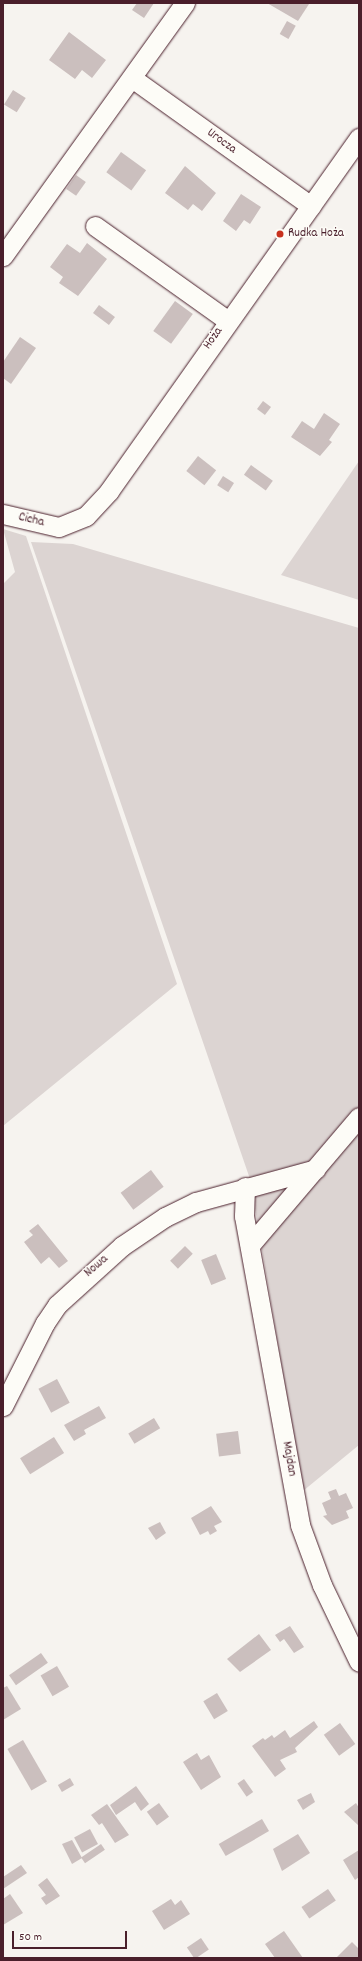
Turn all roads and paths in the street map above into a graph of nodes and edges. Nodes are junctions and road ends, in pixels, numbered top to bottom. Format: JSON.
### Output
{"nodes":[{"id":1,"x":185,"y":3,"type":"edge"},
{"id":2,"x":132,"y":78,"type":"junction"},
{"id":3,"x":359,"y":138,"type":"edge"},
{"id":4,"x":311,"y":206,"type":"junction"},
{"id":5,"x":95,"y":226,"type":"dead end"},
{"id":6,"x":3,"y":256,"type":"edge"},
{"id":7,"x":227,"y":320,"type":"junction"},
{"id":8,"x":3,"y":514,"type":"edge"},
{"id":9,"x":59,"y":527,"type":"joint"},
{"id":10,"x":359,"y":1117,"type":"edge"},
{"id":11,"x":316,"y":1169,"type":"junction"},
{"id":12,"x":245,"y":1187,"type":"junction"},
{"id":13,"x":250,"y":1245,"type":"junction"},
{"id":14,"x":3,"y":1406,"type":"edge"},
{"id":15,"x":359,"y":1662,"type":"edge"}],
"edges":[{"from":1,"to":2,"type":"street"},
{"from":2,"to":4,"type":"street","name":"Urocza"},
{"from":2,"to":6,"type":"street"},
{"from":3,"to":4,"type":"street","name":"Hoża"},
{"from":4,"to":7,"type":"street","name":"Hoża"},
{"from":5,"to":7,"type":"street"},
{"from":7,"to":9,"type":"street","name":"Hoża"},
{"from":8,"to":9,"type":"street","name":"Cicha"},
{"from":10,"to":11,"type":"street"},
{"from":11,"to":12,"type":"street","name":"Nowa"},
{"from":11,"to":13,"type":"street"},
{"from":12,"to":13,"type":"street","name":"Majdan"},
{"from":12,"to":14,"type":"street","name":"Nowa"},
{"from":13,"to":15,"type":"street","name":"Majdan"}]}
